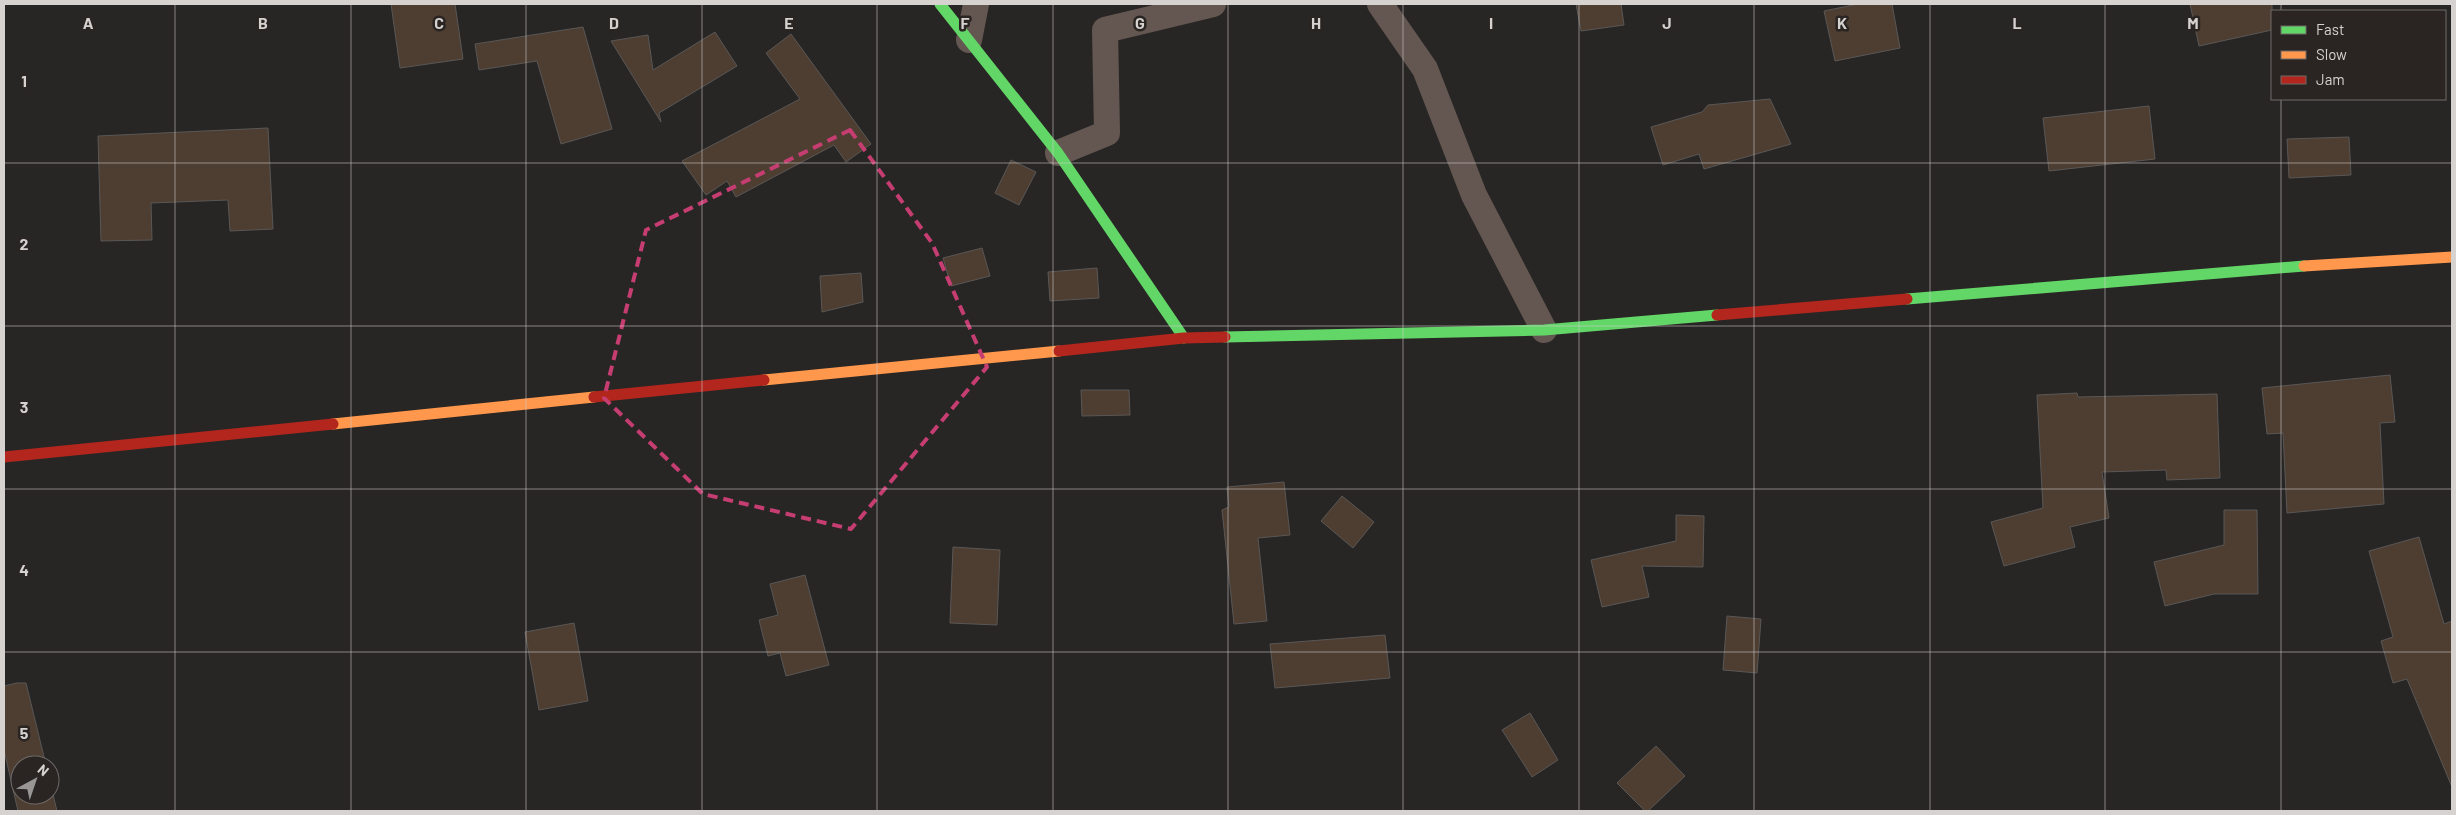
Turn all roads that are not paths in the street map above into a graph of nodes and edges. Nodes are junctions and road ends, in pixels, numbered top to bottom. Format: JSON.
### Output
{"nodes":[{"id":1,"x":940,"y":4,"type":"edge"},
{"id":2,"x":976,"y":4,"type":"edge"},
{"id":3,"x":1213,"y":4,"type":"edge"},
{"id":4,"x":1380,"y":4,"type":"edge"},
{"id":5,"x":969,"y":40,"type":"junction"},
{"id":6,"x":1058,"y":153,"type":"junction"},
{"id":7,"x":2452,"y":257,"type":"edge"},
{"id":8,"x":1544,"y":330,"type":"junction"},
{"id":9,"x":1184,"y":338,"type":"junction"},
{"id":10,"x":4,"y":457,"type":"edge"}],
"edges":[{"from":1,"to":5,"type":"street"},
{"from":2,"to":5,"type":"street"},
{"from":3,"to":6,"type":"street"},
{"from":4,"to":8,"type":"street"},
{"from":5,"to":6,"type":"street"},
{"from":6,"to":9,"type":"street"},
{"from":7,"to":8,"type":"street"},
{"from":8,"to":9,"type":"street"},
{"from":9,"to":10,"type":"street"}]}
